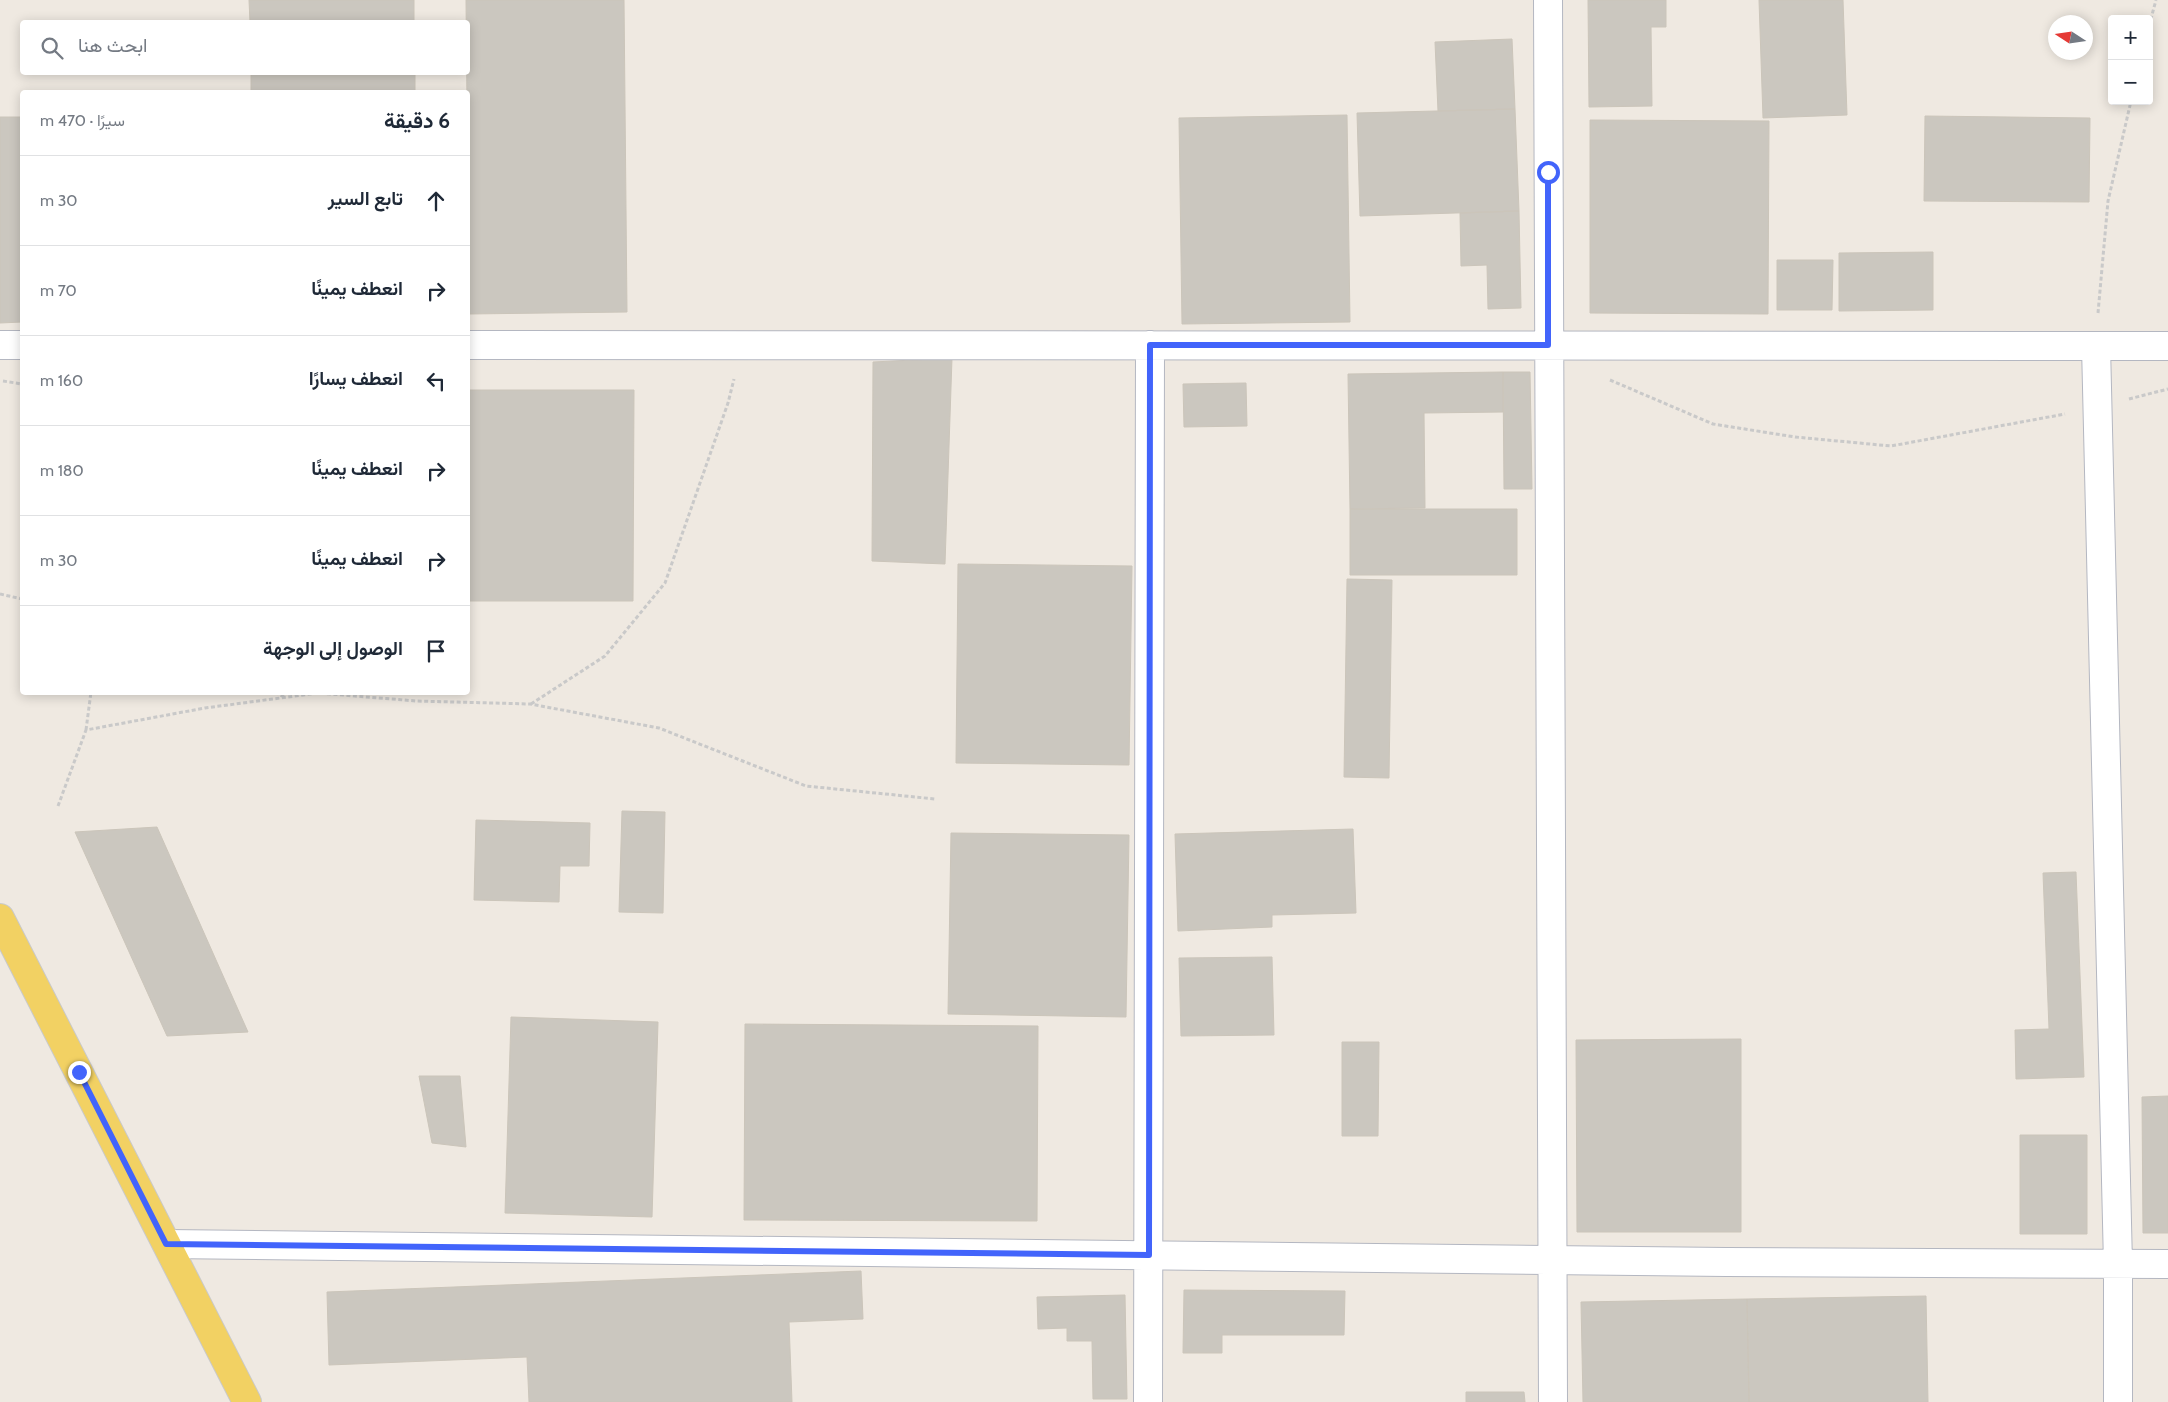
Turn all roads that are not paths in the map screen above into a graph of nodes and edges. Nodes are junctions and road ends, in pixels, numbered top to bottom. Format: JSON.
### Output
{"nodes":[{"id":1,"x":1548,"y":0,"type":"edge"},
{"id":2,"x":0,"y":345,"type":"edge"},
{"id":3,"x":20,"y":345,"type":"edge"},
{"id":4,"x":470,"y":345,"type":"edge"},
{"id":5,"x":1150,"y":345,"type":"junction"},
{"id":6,"x":1548,"y":345,"type":"junction"},
{"id":7,"x":2096,"y":346,"type":"junction"},
{"id":8,"x":2168,"y":346,"type":"edge"},
{"id":9,"x":0,"y":918,"type":"edge"},
{"id":10,"x":166,"y":1244,"type":"junction"},
{"id":11,"x":1149,"y":1255,"type":"junction"},
{"id":12,"x":1552,"y":1260,"type":"junction"},
{"id":13,"x":2118,"y":1264,"type":"junction"},
{"id":14,"x":2168,"y":1264,"type":"edge"},
{"id":15,"x":247,"y":1402,"type":"edge"},
{"id":16,"x":1148,"y":1402,"type":"edge"},
{"id":17,"x":1553,"y":1402,"type":"edge"},
{"id":18,"x":2118,"y":1402,"type":"edge"}],
"edges":[{"from":1,"to":6,"type":"street"},
{"from":2,"to":3,"type":"street"},
{"from":4,"to":5,"type":"street"},
{"from":5,"to":6,"type":"street"},
{"from":5,"to":11,"type":"street"},
{"from":6,"to":7,"type":"street"},
{"from":6,"to":12,"type":"street"},
{"from":7,"to":8,"type":"street"},
{"from":7,"to":13,"type":"street"},
{"from":9,"to":10,"type":"main road"},
{"from":10,"to":11,"type":"street"},
{"from":10,"to":15,"type":"main road"},
{"from":11,"to":12,"type":"street"},
{"from":11,"to":16,"type":"street"},
{"from":12,"to":13,"type":"street"},
{"from":12,"to":17,"type":"street"},
{"from":13,"to":14,"type":"street"},
{"from":13,"to":18,"type":"street"}]}
